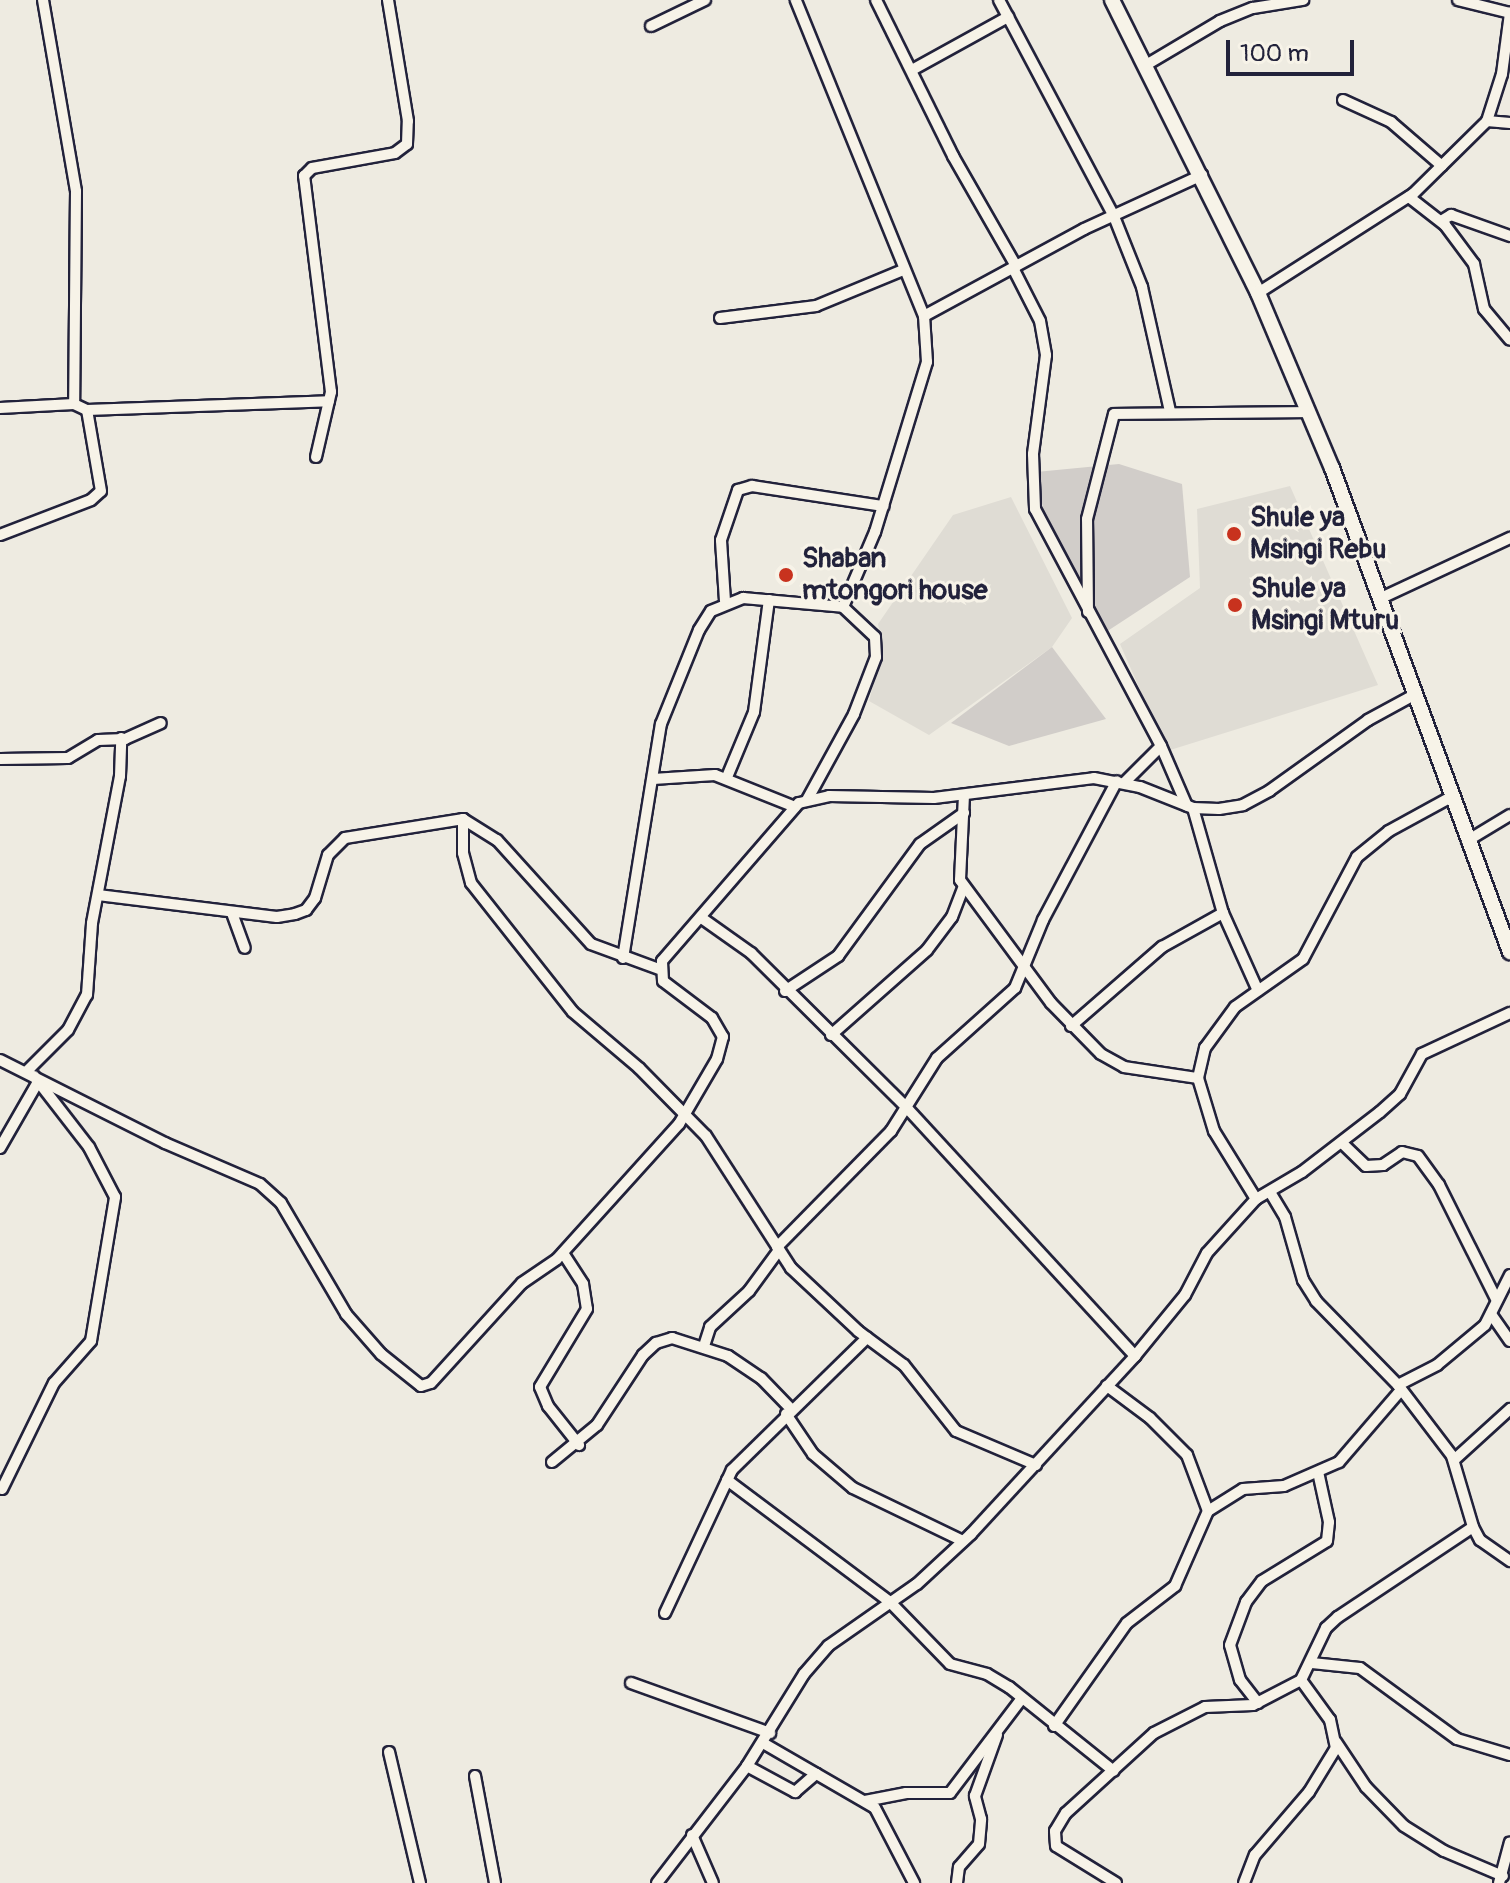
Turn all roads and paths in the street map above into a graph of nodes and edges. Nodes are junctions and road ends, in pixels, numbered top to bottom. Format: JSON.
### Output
{"nodes":[{"id":1,"x":43,"y":0,"type":"edge"},
{"id":2,"x":388,"y":0,"type":"edge"},
{"id":3,"x":705,"y":0,"type":"edge"},
{"id":4,"x":796,"y":0,"type":"edge"},
{"id":5,"x":876,"y":0,"type":"edge"},
{"id":6,"x":999,"y":0,"type":"edge"},
{"id":7,"x":1112,"y":0,"type":"edge"},
{"id":8,"x":1303,"y":0,"type":"edge"},
{"id":9,"x":1458,"y":0,"type":"edge"},
{"id":10,"x":1510,"y":13,"type":"edge"},
{"id":11,"x":1008,"y":17,"type":"junction"},
{"id":12,"x":651,"y":26,"type":"dead end"},
{"id":13,"x":1146,"y":65,"type":"junction"},
{"id":14,"x":912,"y":70,"type":"junction"},
{"id":15,"x":1343,"y":100,"type":"dead end"},
{"id":16,"x":1487,"y":121,"type":"junction"},
{"id":17,"x":1510,"y":123,"type":"edge"},
{"id":18,"x":1442,"y":166,"type":"junction"},
{"id":19,"x":1202,"y":175,"type":"junction"},
{"id":20,"x":1409,"y":197,"type":"junction"},
{"id":21,"x":1113,"y":214,"type":"junction"},
{"id":22,"x":1441,"y":221,"type":"junction"},
{"id":23,"x":1510,"y":236,"type":"edge"},
{"id":24,"x":1014,"y":267,"type":"junction"},
{"id":25,"x":903,"y":270,"type":"junction"},
{"id":26,"x":1258,"y":293,"type":"junction"},
{"id":27,"x":924,"y":316,"type":"junction"},
{"id":28,"x":720,"y":318,"type":"dead end"},
{"id":29,"x":1510,"y":340,"type":"edge"},
{"id":30,"x":329,"y":401,"type":"junction"},
{"id":31,"x":74,"y":404,"type":"junction"},
{"id":32,"x":0,"y":408,"type":"edge"},
{"id":33,"x":87,"y":410,"type":"junction"},
{"id":34,"x":1170,"y":411,"type":"junction"},
{"id":35,"x":1309,"y":412,"type":"junction"},
{"id":36,"x":316,"y":457,"type":"dead end"},
{"id":37,"x":883,"y":506,"type":"junction"},
{"id":38,"x":0,"y":535,"type":"edge"},
{"id":39,"x":1510,"y":538,"type":"edge"},
{"id":40,"x":1379,"y":599,"type":"junction"},
{"id":41,"x":769,"y":600,"type":"junction"},
{"id":42,"x":725,"y":601,"type":"junction"},
{"id":43,"x":843,"y":607,"type":"junction"},
{"id":44,"x":1088,"y":613,"type":"junction"},
{"id":45,"x":1414,"y":695,"type":"junction"},
{"id":46,"x":161,"y":723,"type":"dead end"},
{"id":47,"x":121,"y":738,"type":"junction"},
{"id":48,"x":1161,"y":746,"type":"junction"},
{"id":49,"x":0,"y":759,"type":"edge"},
{"id":50,"x":727,"y":777,"type":"junction"},
{"id":51,"x":653,"y":779,"type":"junction"},
{"id":52,"x":1120,"y":782,"type":"junction"},
{"id":53,"x":964,"y":795,"type":"junction"},
{"id":54,"x":1451,"y":797,"type":"junction"},
{"id":55,"x":807,"y":800,"type":"junction"},
{"id":56,"x":795,"y":807,"type":"junction"},
{"id":57,"x":1190,"y":807,"type":"junction"},
{"id":58,"x":964,"y":813,"type":"junction"},
{"id":59,"x":1510,"y":815,"type":"edge"},
{"id":60,"x":463,"y":819,"type":"junction"},
{"id":61,"x":1467,"y":841,"type":"junction"},
{"id":62,"x":964,"y":886,"type":"junction"},
{"id":63,"x":98,"y":895,"type":"junction"},
{"id":64,"x":232,"y":913,"type":"junction"},
{"id":65,"x":1223,"y":913,"type":"junction"},
{"id":66,"x":703,"y":919,"type":"junction"},
{"id":67,"x":1508,"y":944,"type":"edge"},
{"id":68,"x":245,"y":948,"type":"dead end"},
{"id":69,"x":623,"y":958,"type":"junction"},
{"id":70,"x":659,"y":969,"type":"junction"},
{"id":71,"x":1025,"y":970,"type":"junction"},
{"id":72,"x":785,"y":991,"type":"junction"},
{"id":73,"x":1258,"y":991,"type":"junction"},
{"id":74,"x":1510,"y":1013,"type":"edge"},
{"id":75,"x":1071,"y":1026,"type":"junction"},
{"id":76,"x":831,"y":1035,"type":"junction"},
{"id":77,"x":0,"y":1060,"type":"edge"},
{"id":78,"x":32,"y":1076,"type":"junction"},
{"id":79,"x":1198,"y":1078,"type":"junction"},
{"id":80,"x":907,"y":1108,"type":"junction"},
{"id":81,"x":686,"y":1113,"type":"junction"},
{"id":82,"x":1342,"y":1143,"type":"junction"},
{"id":83,"x":0,"y":1148,"type":"edge"},
{"id":84,"x":1270,"y":1192,"type":"junction"},
{"id":85,"x":1256,"y":1199,"type":"junction"},
{"id":86,"x":778,"y":1248,"type":"junction"},
{"id":87,"x":563,"y":1253,"type":"junction"},
{"id":88,"x":1510,"y":1275,"type":"edge"},
{"id":89,"x":1496,"y":1299,"type":"junction"},
{"id":90,"x":1491,"y":1314,"type":"junction"},
{"id":91,"x":867,"y":1338,"type":"junction"},
{"id":92,"x":1510,"y":1341,"type":"edge"},
{"id":93,"x":704,"y":1346,"type":"junction"},
{"id":94,"x":1135,"y":1356,"type":"junction"},
{"id":95,"x":1107,"y":1386,"type":"junction"},
{"id":96,"x":1400,"y":1387,"type":"junction"},
{"id":97,"x":1510,"y":1409,"type":"edge"},
{"id":98,"x":789,"y":1412,"type":"junction"},
{"id":99,"x":579,"y":1445,"type":"junction"},
{"id":100,"x":1454,"y":1460,"type":"junction"},
{"id":101,"x":552,"y":1462,"type":"dead end"},
{"id":102,"x":1036,"y":1465,"type":"junction"},
{"id":103,"x":1318,"y":1472,"type":"junction"},
{"id":104,"x":727,"y":1480,"type":"junction"},
{"id":105,"x":2,"y":1489,"type":"dead end"},
{"id":106,"x":1208,"y":1511,"type":"junction"},
{"id":107,"x":1473,"y":1527,"type":"junction"},
{"id":108,"x":963,"y":1541,"type":"junction"},
{"id":109,"x":1510,"y":1561,"type":"edge"},
{"id":110,"x":890,"y":1602,"type":"junction"},
{"id":111,"x":665,"y":1613,"type":"dead end"},
{"id":112,"x":1312,"y":1663,"type":"junction"},
{"id":113,"x":1301,"y":1680,"type":"junction"},
{"id":114,"x":631,"y":1683,"type":"dead end"},
{"id":115,"x":1022,"y":1698,"type":"junction"},
{"id":116,"x":1258,"y":1703,"type":"junction"},
{"id":117,"x":1002,"y":1723,"type":"junction"},
{"id":118,"x":1054,"y":1726,"type":"junction"},
{"id":119,"x":770,"y":1733,"type":"junction"},
{"id":120,"x":1336,"y":1742,"type":"junction"},
{"id":121,"x":763,"y":1743,"type":"junction"},
{"id":122,"x":389,"y":1752,"type":"dead end"},
{"id":123,"x":1510,"y":1755,"type":"edge"},
{"id":124,"x":747,"y":1766,"type":"junction"},
{"id":125,"x":1114,"y":1771,"type":"junction"},
{"id":126,"x":816,"y":1774,"type":"junction"},
{"id":127,"x":475,"y":1776,"type":"dead end"},
{"id":128,"x":865,"y":1801,"type":"junction"},
{"id":129,"x":692,"y":1835,"type":"junction"},
{"id":130,"x":1510,"y":1842,"type":"edge"},
{"id":131,"x":1504,"y":1872,"type":"edge"},
{"id":132,"x":420,"y":1883,"type":"edge"},
{"id":133,"x":495,"y":1883,"type":"edge"},
{"id":134,"x":657,"y":1883,"type":"edge"},
{"id":135,"x":713,"y":1883,"type":"edge"},
{"id":136,"x":914,"y":1883,"type":"edge"},
{"id":137,"x":957,"y":1883,"type":"edge"},
{"id":138,"x":1116,"y":1883,"type":"edge"},
{"id":139,"x":1244,"y":1883,"type":"edge"}],
"edges":[{"from":1,"to":31,"type":"street"},
{"from":2,"to":30,"type":"street"},
{"from":3,"to":12,"type":"street"},
{"from":4,"to":25,"type":"street"},
{"from":5,"to":14,"type":"street"},
{"from":6,"to":11,"type":"street"},
{"from":7,"to":13,"type":"main road"},
{"from":8,"to":13,"type":"street"},
{"from":9,"to":10,"type":"street"},
{"from":10,"to":16,"type":"street"},
{"from":11,"to":14,"type":"street"},
{"from":11,"to":21,"type":"street"},
{"from":13,"to":19,"type":"main road"},
{"from":14,"to":24,"type":"street"},
{"from":15,"to":18,"type":"street"},
{"from":16,"to":17,"type":"street"},
{"from":16,"to":18,"type":"street"},
{"from":18,"to":20,"type":"street"},
{"from":19,"to":21,"type":"street"},
{"from":19,"to":26,"type":"main road"},
{"from":20,"to":22,"type":"street"},
{"from":20,"to":26,"type":"street"},
{"from":21,"to":24,"type":"street"},
{"from":21,"to":34,"type":"street"},
{"from":22,"to":23,"type":"street"},
{"from":22,"to":29,"type":"street"},
{"from":24,"to":27,"type":"street"},
{"from":24,"to":44,"type":"street"},
{"from":25,"to":27,"type":"street"},
{"from":25,"to":28,"type":"street"},
{"from":26,"to":35,"type":"main road"},
{"from":27,"to":37,"type":"street"},
{"from":30,"to":33,"type":"street"},
{"from":30,"to":36,"type":"street"},
{"from":31,"to":32,"type":"street"},
{"from":31,"to":33,"type":"street"},
{"from":33,"to":38,"type":"street"},
{"from":34,"to":35,"type":"street"},
{"from":34,"to":44,"type":"street"},
{"from":35,"to":40,"type":"main road"},
{"from":37,"to":42,"type":"street"},
{"from":37,"to":43,"type":"street"},
{"from":39,"to":40,"type":"street"},
{"from":40,"to":45,"type":"main road"},
{"from":41,"to":42,"type":"street"},
{"from":41,"to":43,"type":"street"},
{"from":41,"to":50,"type":"street"},
{"from":42,"to":51,"type":"street"},
{"from":43,"to":55,"type":"street"},
{"from":44,"to":48,"type":"street"},
{"from":45,"to":54,"type":"main road"},
{"from":45,"to":57,"type":"street"},
{"from":46,"to":47,"type":"street"},
{"from":47,"to":49,"type":"street"},
{"from":47,"to":63,"type":"street"},
{"from":48,"to":52,"type":"street"},
{"from":48,"to":57,"type":"street"},
{"from":50,"to":51,"type":"street"},
{"from":50,"to":56,"type":"street"},
{"from":51,"to":69,"type":"street"},
{"from":52,"to":53,"type":"street"},
{"from":52,"to":57,"type":"street"},
{"from":52,"to":71,"type":"street"},
{"from":53,"to":55,"type":"street"},
{"from":53,"to":58,"type":"street"},
{"from":54,"to":61,"type":"main road"},
{"from":54,"to":73,"type":"street"},
{"from":55,"to":56,"type":"street"},
{"from":56,"to":66,"type":"street"},
{"from":57,"to":65,"type":"street"},
{"from":58,"to":62,"type":"street"},
{"from":58,"to":72,"type":"street"},
{"from":59,"to":61,"type":"street"},
{"from":60,"to":64,"type":"street"},
{"from":60,"to":69,"type":"street"},
{"from":60,"to":81,"type":"street"},
{"from":61,"to":67,"type":"main road"},
{"from":62,"to":71,"type":"street"},
{"from":62,"to":76,"type":"street"},
{"from":63,"to":64,"type":"street"},
{"from":63,"to":78,"type":"street"},
{"from":64,"to":68,"type":"street"},
{"from":65,"to":73,"type":"street"},
{"from":65,"to":75,"type":"street"},
{"from":66,"to":70,"type":"street"},
{"from":66,"to":72,"type":"street"},
{"from":69,"to":70,"type":"street"},
{"from":70,"to":81,"type":"street"},
{"from":71,"to":75,"type":"street"},
{"from":71,"to":80,"type":"street"},
{"from":72,"to":76,"type":"street"},
{"from":73,"to":79,"type":"street"},
{"from":74,"to":82,"type":"street"},
{"from":75,"to":79,"type":"street"},
{"from":76,"to":80,"type":"street"},
{"from":77,"to":78,"type":"street"},
{"from":78,"to":83,"type":"street"},
{"from":78,"to":87,"type":"street"},
{"from":78,"to":105,"type":"street"},
{"from":79,"to":85,"type":"street"},
{"from":80,"to":86,"type":"street"},
{"from":80,"to":94,"type":"street"},
{"from":81,"to":86,"type":"street"},
{"from":81,"to":87,"type":"street"},
{"from":82,"to":84,"type":"street"},
{"from":82,"to":89,"type":"street"},
{"from":84,"to":85,"type":"street"},
{"from":84,"to":96,"type":"street"},
{"from":85,"to":94,"type":"street"},
{"from":86,"to":91,"type":"street"},
{"from":86,"to":93,"type":"street"},
{"from":87,"to":99,"type":"street"},
{"from":88,"to":89,"type":"street"},
{"from":89,"to":90,"type":"street"},
{"from":90,"to":92,"type":"street"},
{"from":90,"to":96,"type":"street"},
{"from":91,"to":98,"type":"street"},
{"from":91,"to":102,"type":"street"},
{"from":93,"to":98,"type":"street"},
{"from":93,"to":99,"type":"street"},
{"from":94,"to":95,"type":"street"},
{"from":95,"to":102,"type":"street"},
{"from":95,"to":106,"type":"street"},
{"from":96,"to":100,"type":"street"},
{"from":96,"to":103,"type":"street"},
{"from":97,"to":100,"type":"street"},
{"from":98,"to":104,"type":"street"},
{"from":98,"to":108,"type":"street"},
{"from":99,"to":101,"type":"street"},
{"from":100,"to":107,"type":"street"},
{"from":102,"to":108,"type":"street"},
{"from":103,"to":106,"type":"street"},
{"from":103,"to":116,"type":"street"},
{"from":104,"to":110,"type":"street"},
{"from":104,"to":111,"type":"street"},
{"from":106,"to":118,"type":"street"},
{"from":107,"to":109,"type":"street"},
{"from":107,"to":112,"type":"street"},
{"from":108,"to":110,"type":"street"},
{"from":110,"to":115,"type":"street"},
{"from":110,"to":119,"type":"street"},
{"from":112,"to":113,"type":"street"},
{"from":112,"to":123,"type":"street"},
{"from":113,"to":116,"type":"street"},
{"from":113,"to":120,"type":"street"},
{"from":114,"to":119,"type":"street"},
{"from":115,"to":117,"type":"street"},
{"from":115,"to":118,"type":"street"},
{"from":116,"to":125,"type":"street"},
{"from":117,"to":128,"type":"street"},
{"from":117,"to":137,"type":"street"},
{"from":118,"to":125,"type":"street"},
{"from":119,"to":121,"type":"street"},
{"from":120,"to":131,"type":"street"},
{"from":120,"to":139,"type":"street"},
{"from":121,"to":124,"type":"street"},
{"from":121,"to":126,"type":"street"},
{"from":122,"to":132,"type":"street"},
{"from":124,"to":126,"type":"street"},
{"from":124,"to":129,"type":"street"},
{"from":125,"to":138,"type":"street"},
{"from":126,"to":128,"type":"street"},
{"from":127,"to":133,"type":"street"},
{"from":128,"to":136,"type":"street"},
{"from":129,"to":134,"type":"street"},
{"from":129,"to":135,"type":"street"},
{"from":130,"to":131,"type":"street"}]}
